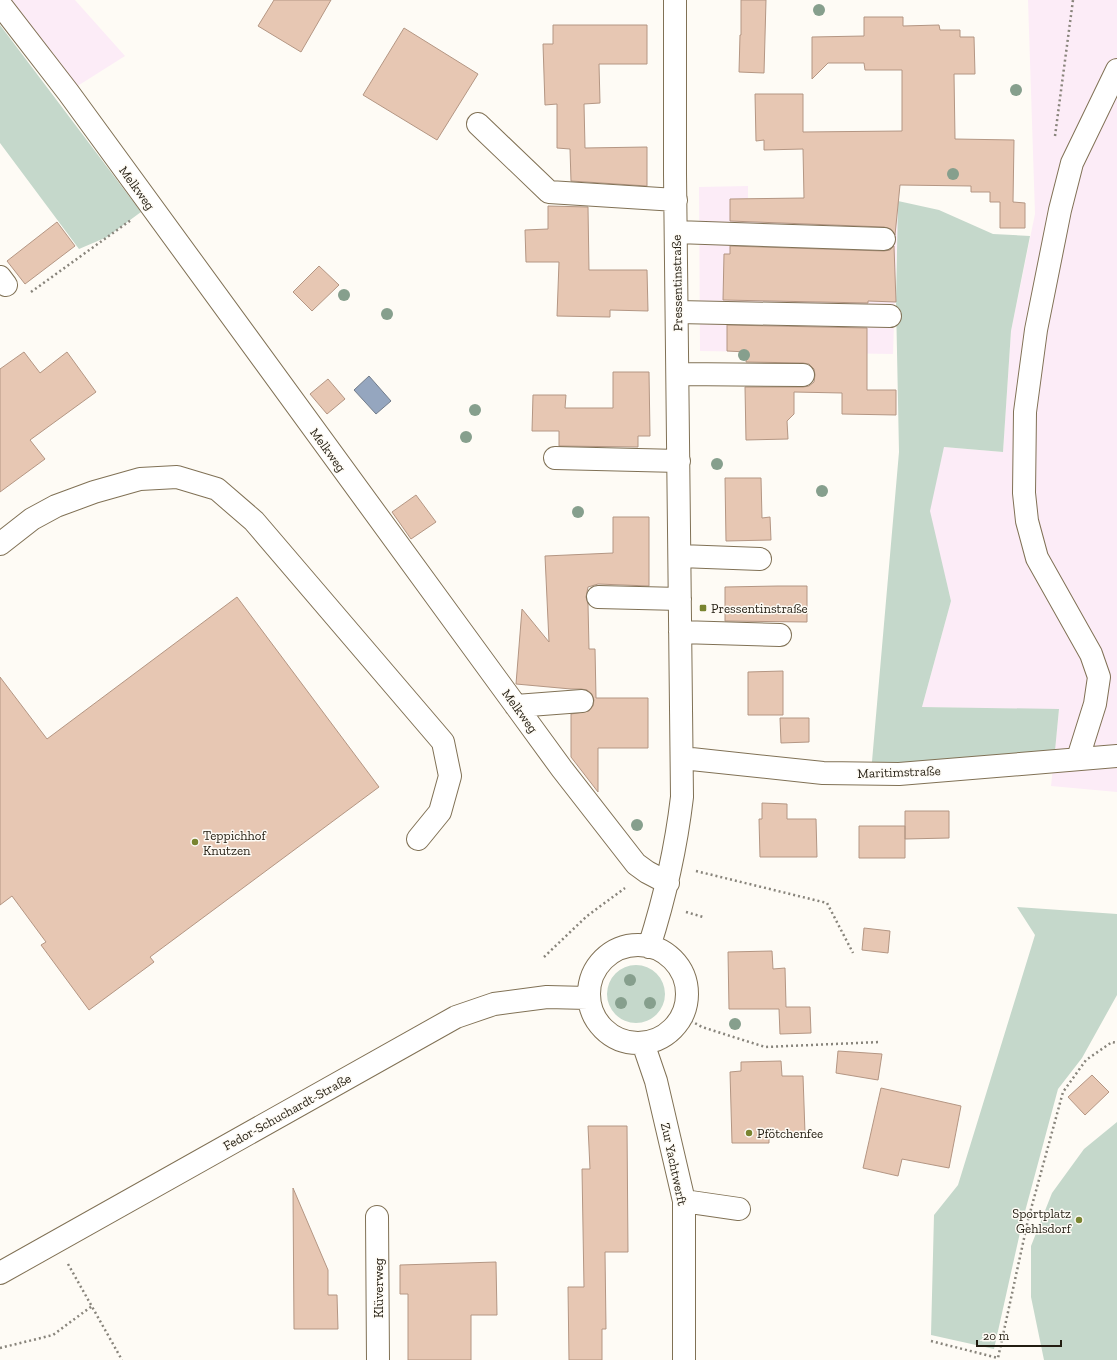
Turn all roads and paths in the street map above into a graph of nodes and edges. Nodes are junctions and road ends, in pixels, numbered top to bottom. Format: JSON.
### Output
{"nodes":[{"id":1,"x":675,"y":0,"type":"edge"},
{"id":2,"x":1073,"y":0,"type":"edge"},
{"id":3,"x":0,"y":4,"type":"edge"},
{"id":4,"x":1117,"y":70,"type":"edge"},
{"id":5,"x":478,"y":124,"type":"dead end"},
{"id":6,"x":1056,"y":139,"type":"dead end"},
{"id":7,"x":676,"y":200,"type":"junction"},
{"id":8,"x":150,"y":207,"type":"junction"},
{"id":9,"x":676,"y":232,"type":"junction"},
{"id":10,"x":884,"y":239,"type":"dead end"},
{"id":11,"x":25,"y":297,"type":"dead end"},
{"id":12,"x":677,"y":312,"type":"junction"},
{"id":13,"x":890,"y":316,"type":"dead end"},
{"id":14,"x":678,"y":374,"type":"junction"},
{"id":15,"x":803,"y":375,"type":"dead end"},
{"id":16,"x":555,"y":458,"type":"dead end"},
{"id":17,"x":679,"y":461,"type":"junction"},
{"id":18,"x":0,"y":544,"type":"edge"},
{"id":19,"x":680,"y":556,"type":"junction"},
{"id":20,"x":760,"y":559,"type":"dead end"},
{"id":21,"x":598,"y":597,"type":"dead end"},
{"id":22,"x":680,"y":599,"type":"junction"},
{"id":23,"x":680,"y":632,"type":"junction"},
{"id":24,"x":780,"y":635,"type":"dead end"},
{"id":25,"x":582,"y":701,"type":"dead end"},
{"id":26,"x":516,"y":706,"type":"junction"},
{"id":27,"x":1117,"y":756,"type":"edge"},
{"id":28,"x":682,"y":758,"type":"junction"},
{"id":29,"x":1078,"y":758,"type":"junction"},
{"id":30,"x":418,"y":839,"type":"dead end"},
{"id":31,"x":647,"y":872,"type":"junction"},
{"id":32,"x":670,"y":874,"type":"junction"},
{"id":33,"x":649,"y":947,"type":"junction"},
{"id":34,"x":854,"y":952,"type":"dead end"},
{"id":35,"x":544,"y":957,"type":"dead end"},
{"id":36,"x":588,"y":998,"type":"junction"},
{"id":37,"x":682,"y":1016,"type":"junction"},
{"id":38,"x":1117,"y":1038,"type":"edge"},
{"id":39,"x":880,"y":1042,"type":"dead end"},
{"id":40,"x":1112,"y":1042,"type":"junction"},
{"id":41,"x":644,"y":1043,"type":"junction"},
{"id":42,"x":1117,"y":1043,"type":"edge"},
{"id":43,"x":684,"y":1201,"type":"junction"},
{"id":44,"x":738,"y":1209,"type":"dead end"},
{"id":45,"x":377,"y":1216,"type":"dead end"},
{"id":46,"x":56,"y":1242,"type":"junction"},
{"id":47,"x":2,"y":1266,"type":"edge"},
{"id":48,"x":92,"y":1306,"type":"junction"},
{"id":49,"x":931,"y":1341,"type":"dead end"},
{"id":50,"x":0,"y":1348,"type":"edge"},
{"id":51,"x":122,"y":1360,"type":"edge"},
{"id":52,"x":378,"y":1360,"type":"edge"},
{"id":53,"x":684,"y":1360,"type":"edge"}],
"edges":[{"from":1,"to":7,"type":"street","name":"Pressentinstraße"},
{"from":2,"to":6,"type":"path"},
{"from":3,"to":8,"type":"street","name":"Melkweg"},
{"from":4,"to":29,"type":"street"},
{"from":5,"to":7,"type":"street"},
{"from":7,"to":9,"type":"street","name":"Pressentinstraße"},
{"from":8,"to":11,"type":"path"},
{"from":8,"to":26,"type":"street","name":"Melkweg"},
{"from":9,"to":10,"type":"street"},
{"from":9,"to":12,"type":"street","name":"Pressentinstraße"},
{"from":12,"to":13,"type":"street"},
{"from":12,"to":14,"type":"street","name":"Pressentinstraße"},
{"from":14,"to":15,"type":"street"},
{"from":14,"to":17,"type":"street","name":"Pressentinstraße"},
{"from":16,"to":17,"type":"street"},
{"from":17,"to":19,"type":"street","name":"Pressentinstraße"},
{"from":18,"to":30,"type":"street"},
{"from":19,"to":20,"type":"street"},
{"from":19,"to":22,"type":"street","name":"Pressentinstraße"},
{"from":21,"to":22,"type":"street"},
{"from":22,"to":23,"type":"street","name":"Pressentinstraße"},
{"from":23,"to":24,"type":"street"},
{"from":23,"to":28,"type":"street","name":"Pressentinstraße"},
{"from":25,"to":26,"type":"street"},
{"from":26,"to":31,"type":"street","name":"Melkweg"},
{"from":27,"to":29,"type":"street","name":"Maritimstraße"},
{"from":28,"to":29,"type":"street","name":"Maritimstraße"},
{"from":28,"to":32,"type":"street","name":"Pressentinstraße"},
{"from":31,"to":32,"type":"street","name":"Melkweg"},
{"from":31,"to":35,"type":"path"},
{"from":32,"to":33,"type":"street","name":"Pressentinstraße"},
{"from":32,"to":34,"type":"path"},
{"from":33,"to":36,"type":"street"},
{"from":33,"to":37,"type":"street"},
{"from":36,"to":41,"type":"street"},
{"from":36,"to":46,"type":"street","name":"Fedor-Schuchardt-Straße"},
{"from":37,"to":39,"type":"path"},
{"from":37,"to":41,"type":"street"},
{"from":38,"to":40,"type":"path"},
{"from":40,"to":42,"type":"path"},
{"from":40,"to":49,"type":"path"},
{"from":41,"to":43,"type":"street","name":"Zur Yachtwerft"},
{"from":43,"to":44,"type":"street"},
{"from":43,"to":53,"type":"street","name":"Zur Yachtwerft"},
{"from":45,"to":52,"type":"street","name":"Klüverweg"},
{"from":46,"to":47,"type":"street","name":"Fedor-Schuchardt-Straße"},
{"from":46,"to":48,"type":"path"},
{"from":48,"to":50,"type":"path"},
{"from":48,"to":51,"type":"path"}]}
